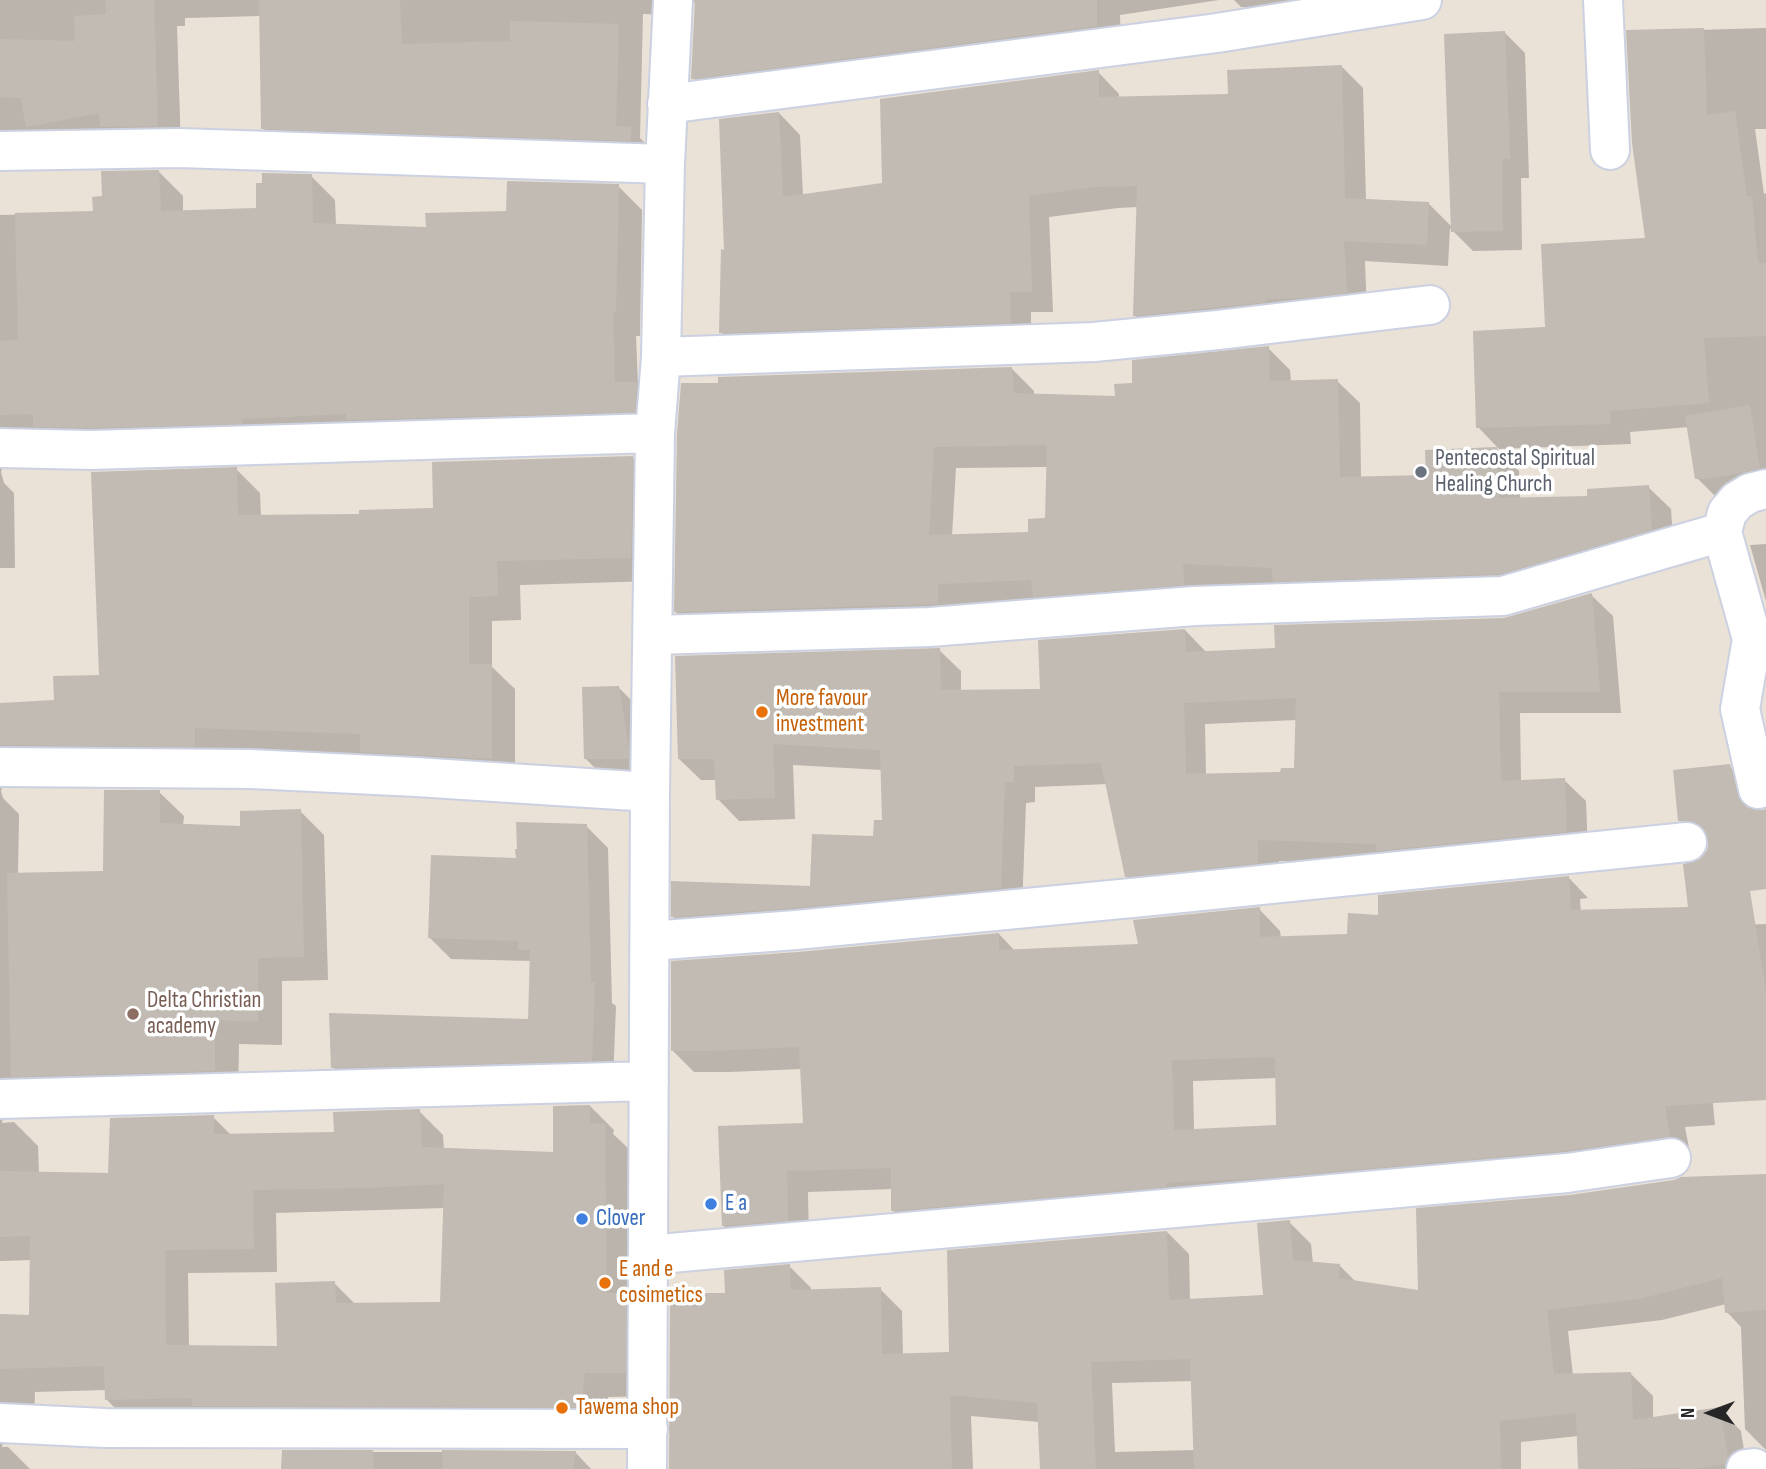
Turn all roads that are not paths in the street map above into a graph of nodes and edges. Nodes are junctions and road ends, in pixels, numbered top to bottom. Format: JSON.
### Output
{"nodes":[{"id":1,"x":673,"y":0,"type":"edge"},
{"id":2,"x":1422,"y":0,"type":"edge"},
{"id":3,"x":1603,"y":0,"type":"edge"},
{"id":4,"x":667,"y":104,"type":"junction"},
{"id":5,"x":1610,"y":150,"type":"dead end"},
{"id":6,"x":0,"y":151,"type":"edge"},
{"id":7,"x":665,"y":164,"type":"junction"},
{"id":8,"x":1430,"y":304,"type":"dead end"},
{"id":9,"x":660,"y":357,"type":"junction"},
{"id":10,"x":655,"y":433,"type":"junction"},
{"id":11,"x":0,"y":448,"type":"edge"},
{"id":12,"x":1766,"y":489,"type":"edge"},
{"id":13,"x":1722,"y":532,"type":"junction"},
{"id":14,"x":653,"y":635,"type":"junction"},
{"id":15,"x":1759,"y":643,"type":"edge"},
{"id":16,"x":0,"y":767,"type":"edge"},
{"id":17,"x":1758,"y":789,"type":"dead end"},
{"id":18,"x":650,"y":792,"type":"junction"},
{"id":19,"x":1688,"y":842,"type":"dead end"},
{"id":20,"x":650,"y":941,"type":"junction"},
{"id":21,"x":649,"y":1081,"type":"junction"},
{"id":22,"x":0,"y":1099,"type":"edge"},
{"id":23,"x":1671,"y":1158,"type":"dead end"},
{"id":24,"x":648,"y":1255,"type":"junction"},
{"id":25,"x":0,"y":1423,"type":"edge"},
{"id":26,"x":648,"y":1429,"type":"junction"},
{"id":27,"x":1754,"y":1468,"type":"edge"},
{"id":28,"x":647,"y":1469,"type":"edge"},
{"id":29,"x":1746,"y":1469,"type":"edge"}],
"edges":[{"from":1,"to":4,"type":"street"},
{"from":2,"to":4,"type":"street"},
{"from":3,"to":5,"type":"street"},
{"from":4,"to":7,"type":"street"},
{"from":6,"to":7,"type":"street"},
{"from":7,"to":9,"type":"street"},
{"from":8,"to":9,"type":"street"},
{"from":9,"to":10,"type":"street"},
{"from":10,"to":11,"type":"street"},
{"from":10,"to":14,"type":"street"},
{"from":12,"to":13,"type":"street"},
{"from":13,"to":14,"type":"street"},
{"from":13,"to":15,"type":"street"},
{"from":14,"to":18,"type":"street"},
{"from":15,"to":17,"type":"street"},
{"from":16,"to":18,"type":"street"},
{"from":18,"to":20,"type":"street"},
{"from":19,"to":20,"type":"street"},
{"from":20,"to":21,"type":"street"},
{"from":21,"to":22,"type":"street"},
{"from":21,"to":24,"type":"street"},
{"from":23,"to":24,"type":"street"},
{"from":24,"to":26,"type":"street"},
{"from":25,"to":26,"type":"street"},
{"from":26,"to":28,"type":"street"},
{"from":27,"to":29,"type":"street"}]}
